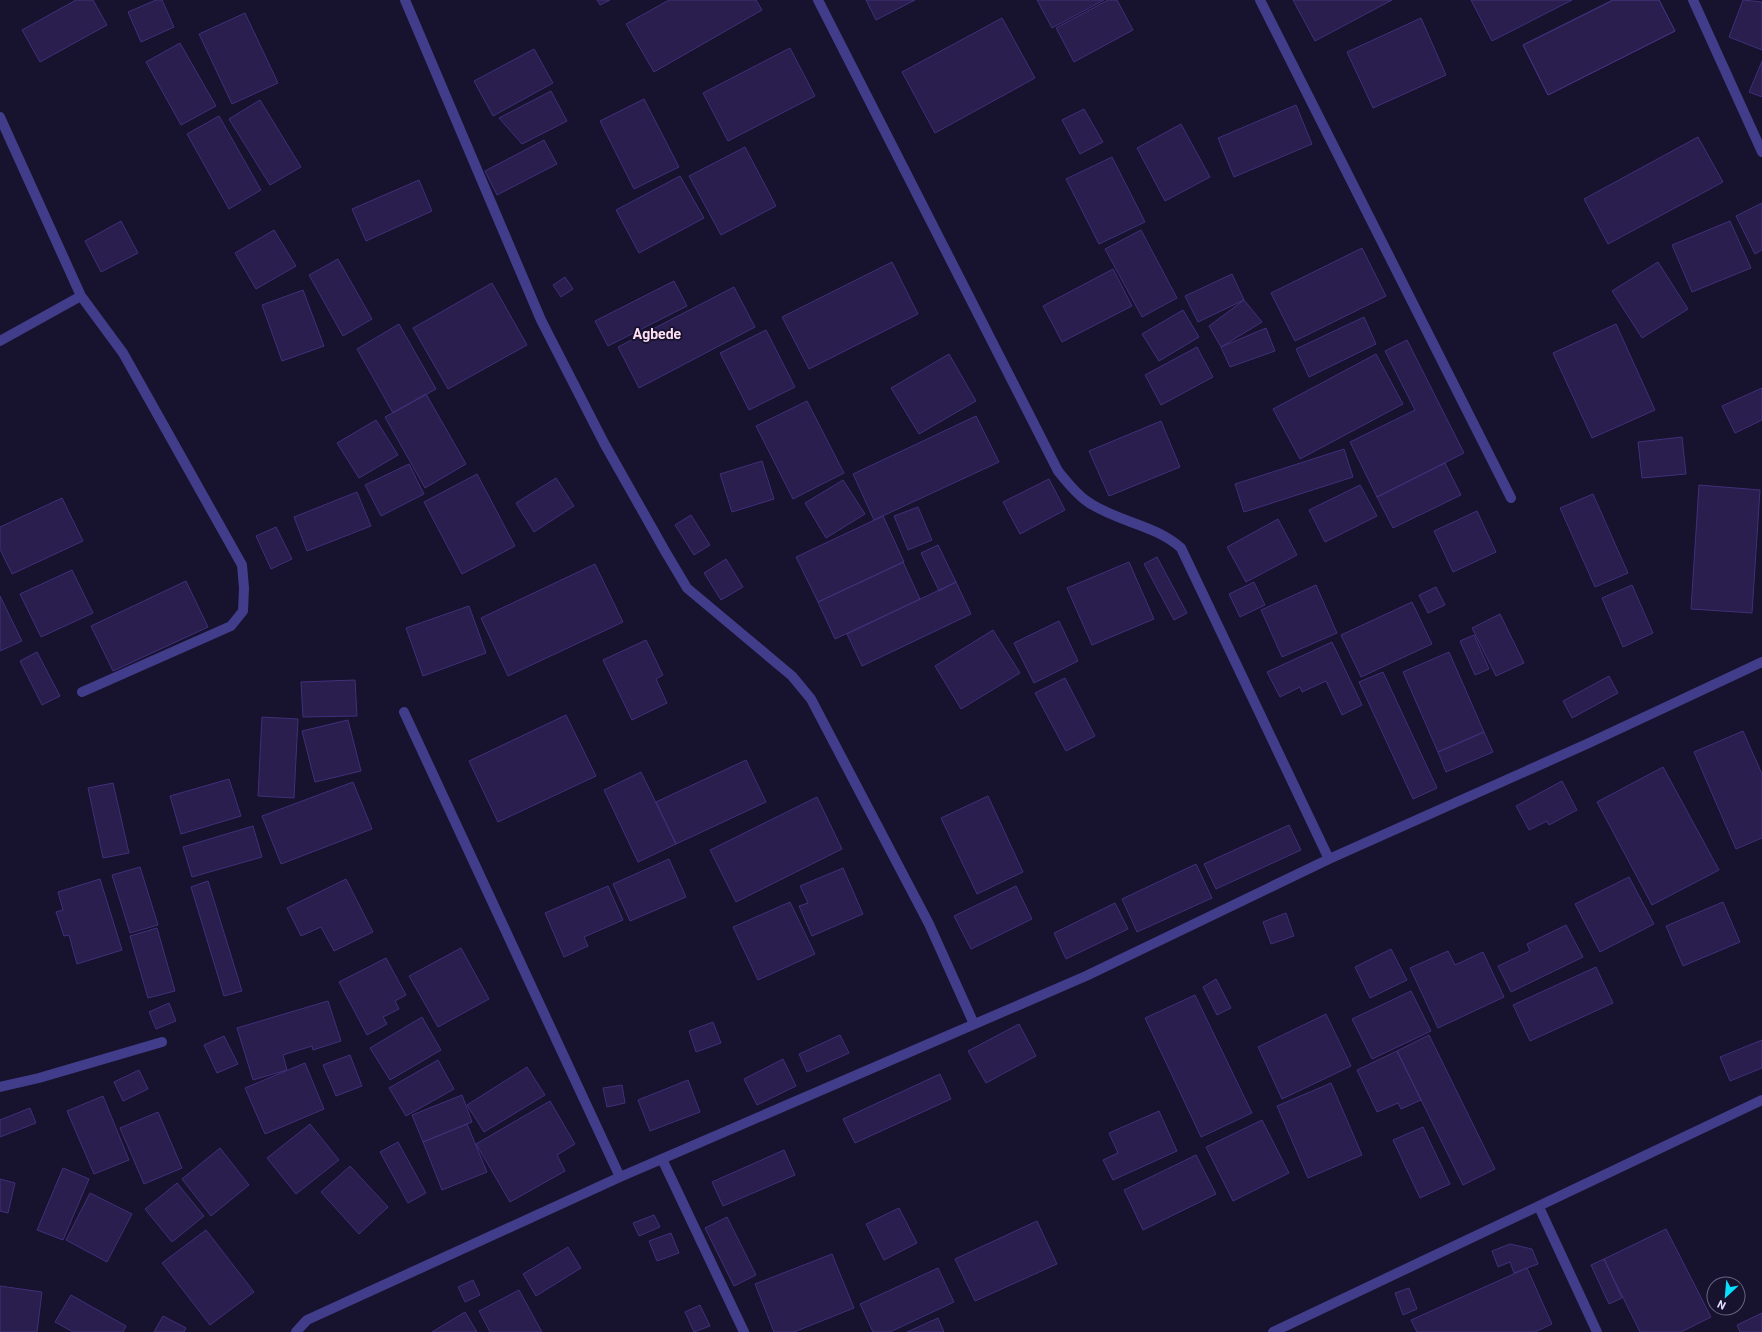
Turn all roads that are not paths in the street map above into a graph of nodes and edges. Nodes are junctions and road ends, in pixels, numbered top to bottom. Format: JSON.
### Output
{"nodes":[{"id":1,"x":405,"y":0,"type":"edge"},
{"id":2,"x":818,"y":0,"type":"edge"},
{"id":3,"x":1260,"y":0,"type":"edge"},
{"id":4,"x":1693,"y":0,"type":"edge"},
{"id":5,"x":0,"y":117,"type":"edge"},
{"id":6,"x":1762,"y":152,"type":"edge"},
{"id":7,"x":81,"y":296,"type":"junction"},
{"id":8,"x":0,"y":341,"type":"edge"},
{"id":9,"x":1511,"y":498,"type":"dead end"},
{"id":10,"x":1762,"y":662,"type":"edge"},
{"id":11,"x":82,"y":692,"type":"dead end"},
{"id":12,"x":404,"y":712,"type":"dead end"},
{"id":13,"x":1329,"y":859,"type":"junction"},
{"id":14,"x":974,"y":1024,"type":"junction"},
{"id":15,"x":162,"y":1042,"type":"dead end"},
{"id":16,"x":0,"y":1087,"type":"edge"},
{"id":17,"x":1762,"y":1100,"type":"edge"},
{"id":18,"x":662,"y":1159,"type":"junction"},
{"id":19,"x":620,"y":1177,"type":"junction"},
{"id":20,"x":1539,"y":1207,"type":"junction"},
{"id":21,"x":296,"y":1332,"type":"edge"},
{"id":22,"x":744,"y":1332,"type":"edge"},
{"id":23,"x":1273,"y":1332,"type":"edge"},
{"id":24,"x":1598,"y":1332,"type":"edge"}],
"edges":[{"from":1,"to":14,"type":"street"},
{"from":2,"to":13,"type":"street"},
{"from":3,"to":9,"type":"street"},
{"from":4,"to":6,"type":"street"},
{"from":5,"to":7,"type":"street"},
{"from":7,"to":8,"type":"street"},
{"from":7,"to":11,"type":"street"},
{"from":10,"to":13,"type":"street"},
{"from":12,"to":19,"type":"street"},
{"from":13,"to":14,"type":"street"},
{"from":14,"to":18,"type":"street"},
{"from":15,"to":16,"type":"street"},
{"from":17,"to":20,"type":"street"},
{"from":18,"to":19,"type":"street"},
{"from":18,"to":22,"type":"street"},
{"from":19,"to":21,"type":"street"},
{"from":20,"to":23,"type":"street"},
{"from":20,"to":24,"type":"street"}]}
